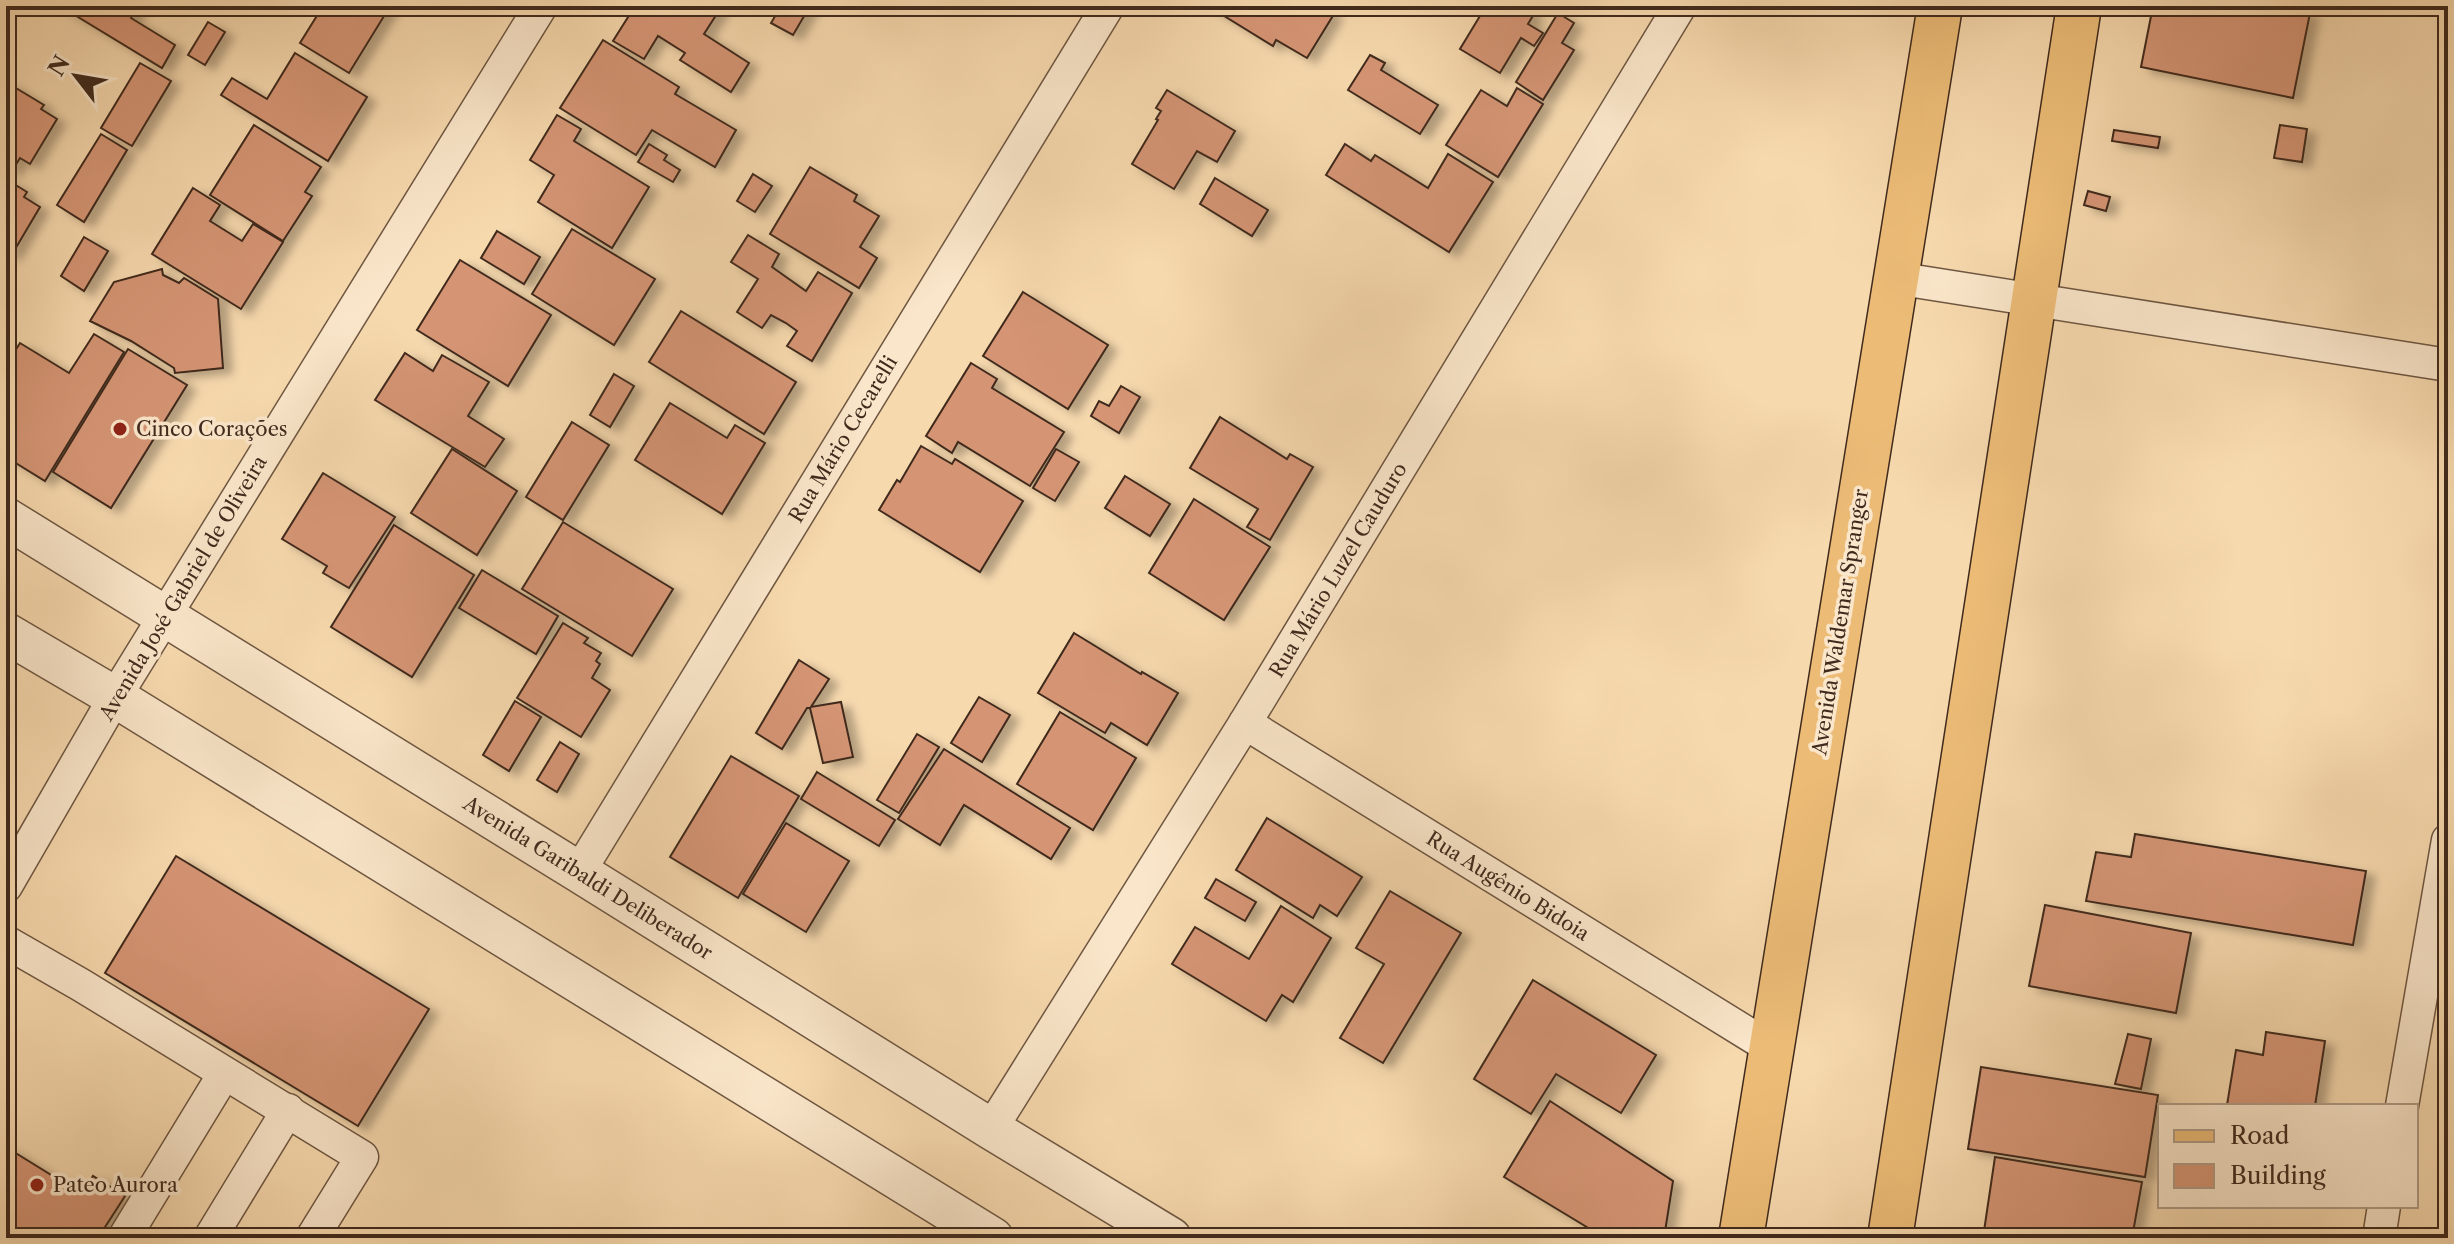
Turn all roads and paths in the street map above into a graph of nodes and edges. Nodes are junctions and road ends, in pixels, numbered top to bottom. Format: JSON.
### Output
{"nodes":[{"id":1,"x":541,"y":6,"type":"edge"},
{"id":2,"x":1108,"y":6,"type":"edge"},
{"id":3,"x":1680,"y":6,"type":"edge"},
{"id":4,"x":1940,"y":6,"type":"edge"},
{"id":5,"x":2079,"y":6,"type":"edge"},
{"id":6,"x":1895,"y":278,"type":"junction"},
{"id":7,"x":2033,"y":300,"type":"junction"},
{"id":8,"x":2448,"y":365,"type":"edge"},
{"id":9,"x":6,"y":518,"type":"edge"},
{"id":10,"x":165,"y":617,"type":"junction"},
{"id":11,"x":6,"y":633,"type":"edge"},
{"id":12,"x":115,"y":697,"type":"junction"},
{"id":13,"x":1245,"y":723,"type":"junction"},
{"id":14,"x":2448,"y":840,"type":"edge"},
{"id":15,"x":579,"y":872,"type":"junction"},
{"id":16,"x":6,"y":886,"type":"edge"},
{"id":17,"x":6,"y":942,"type":"edge"},
{"id":18,"x":1771,"y":1048,"type":"junction"},
{"id":19,"x":224,"y":1074,"type":"junction"},
{"id":20,"x":2402,"y":1104,"type":"edge"},
{"id":21,"x":288,"y":1110,"type":"junction"},
{"id":22,"x":991,"y":1129,"type":"junction"},
{"id":23,"x":2384,"y":1208,"type":"edge"},
{"id":24,"x":124,"y":1238,"type":"edge"},
{"id":25,"x":210,"y":1238,"type":"edge"},
{"id":26,"x":312,"y":1238,"type":"edge"},
{"id":27,"x":993,"y":1238,"type":"edge"},
{"id":28,"x":1171,"y":1238,"type":"edge"},
{"id":29,"x":1741,"y":1238,"type":"edge"},
{"id":30,"x":1890,"y":1238,"type":"edge"},
{"id":31,"x":2379,"y":1238,"type":"edge"}],
"edges":[{"from":1,"to":10,"type":"street","name":"Avenida José Gabriel de Oliveira"},
{"from":2,"to":15,"type":"street","name":"Rua Mário Cecarelli"},
{"from":3,"to":13,"type":"street","name":"Rua Mário Luzel Cauduro"},
{"from":4,"to":6,"type":"main road","name":"Avenida Waldemar Spranger"},
{"from":5,"to":7,"type":"main road"},
{"from":6,"to":7,"type":"street"},
{"from":6,"to":18,"type":"main road","name":"Avenida Waldemar Spranger"},
{"from":7,"to":8,"type":"street"},
{"from":7,"to":30,"type":"main road"},
{"from":9,"to":10,"type":"street","name":"Avenida Garibaldi Deliberador"},
{"from":10,"to":12,"type":"street","name":"Avenida José Gabriel de Oliveira"},
{"from":10,"to":15,"type":"street","name":"Avenida Garibaldi Deliberador"},
{"from":11,"to":12,"type":"street"},
{"from":12,"to":16,"type":"street","name":"Avenida José Gabriel de Oliveira"},
{"from":12,"to":27,"type":"street"},
{"from":13,"to":18,"type":"street","name":"Rua Augênio Bidoia"},
{"from":13,"to":22,"type":"street","name":"Rua Mário Luzel Cauduro"},
{"from":14,"to":20,"type":"street"},
{"from":15,"to":22,"type":"street","name":"Avenida Garibaldi Deliberador"},
{"from":17,"to":19,"type":"street"},
{"from":18,"to":29,"type":"main road","name":"Avenida Waldemar Spranger"},
{"from":19,"to":21,"type":"street"},
{"from":19,"to":24,"type":"street"},
{"from":21,"to":25,"type":"street"},
{"from":21,"to":26,"type":"street"},
{"from":22,"to":28,"type":"street","name":"Avenida Garibaldi Deliberador"},
{"from":23,"to":31,"type":"street"}]}
